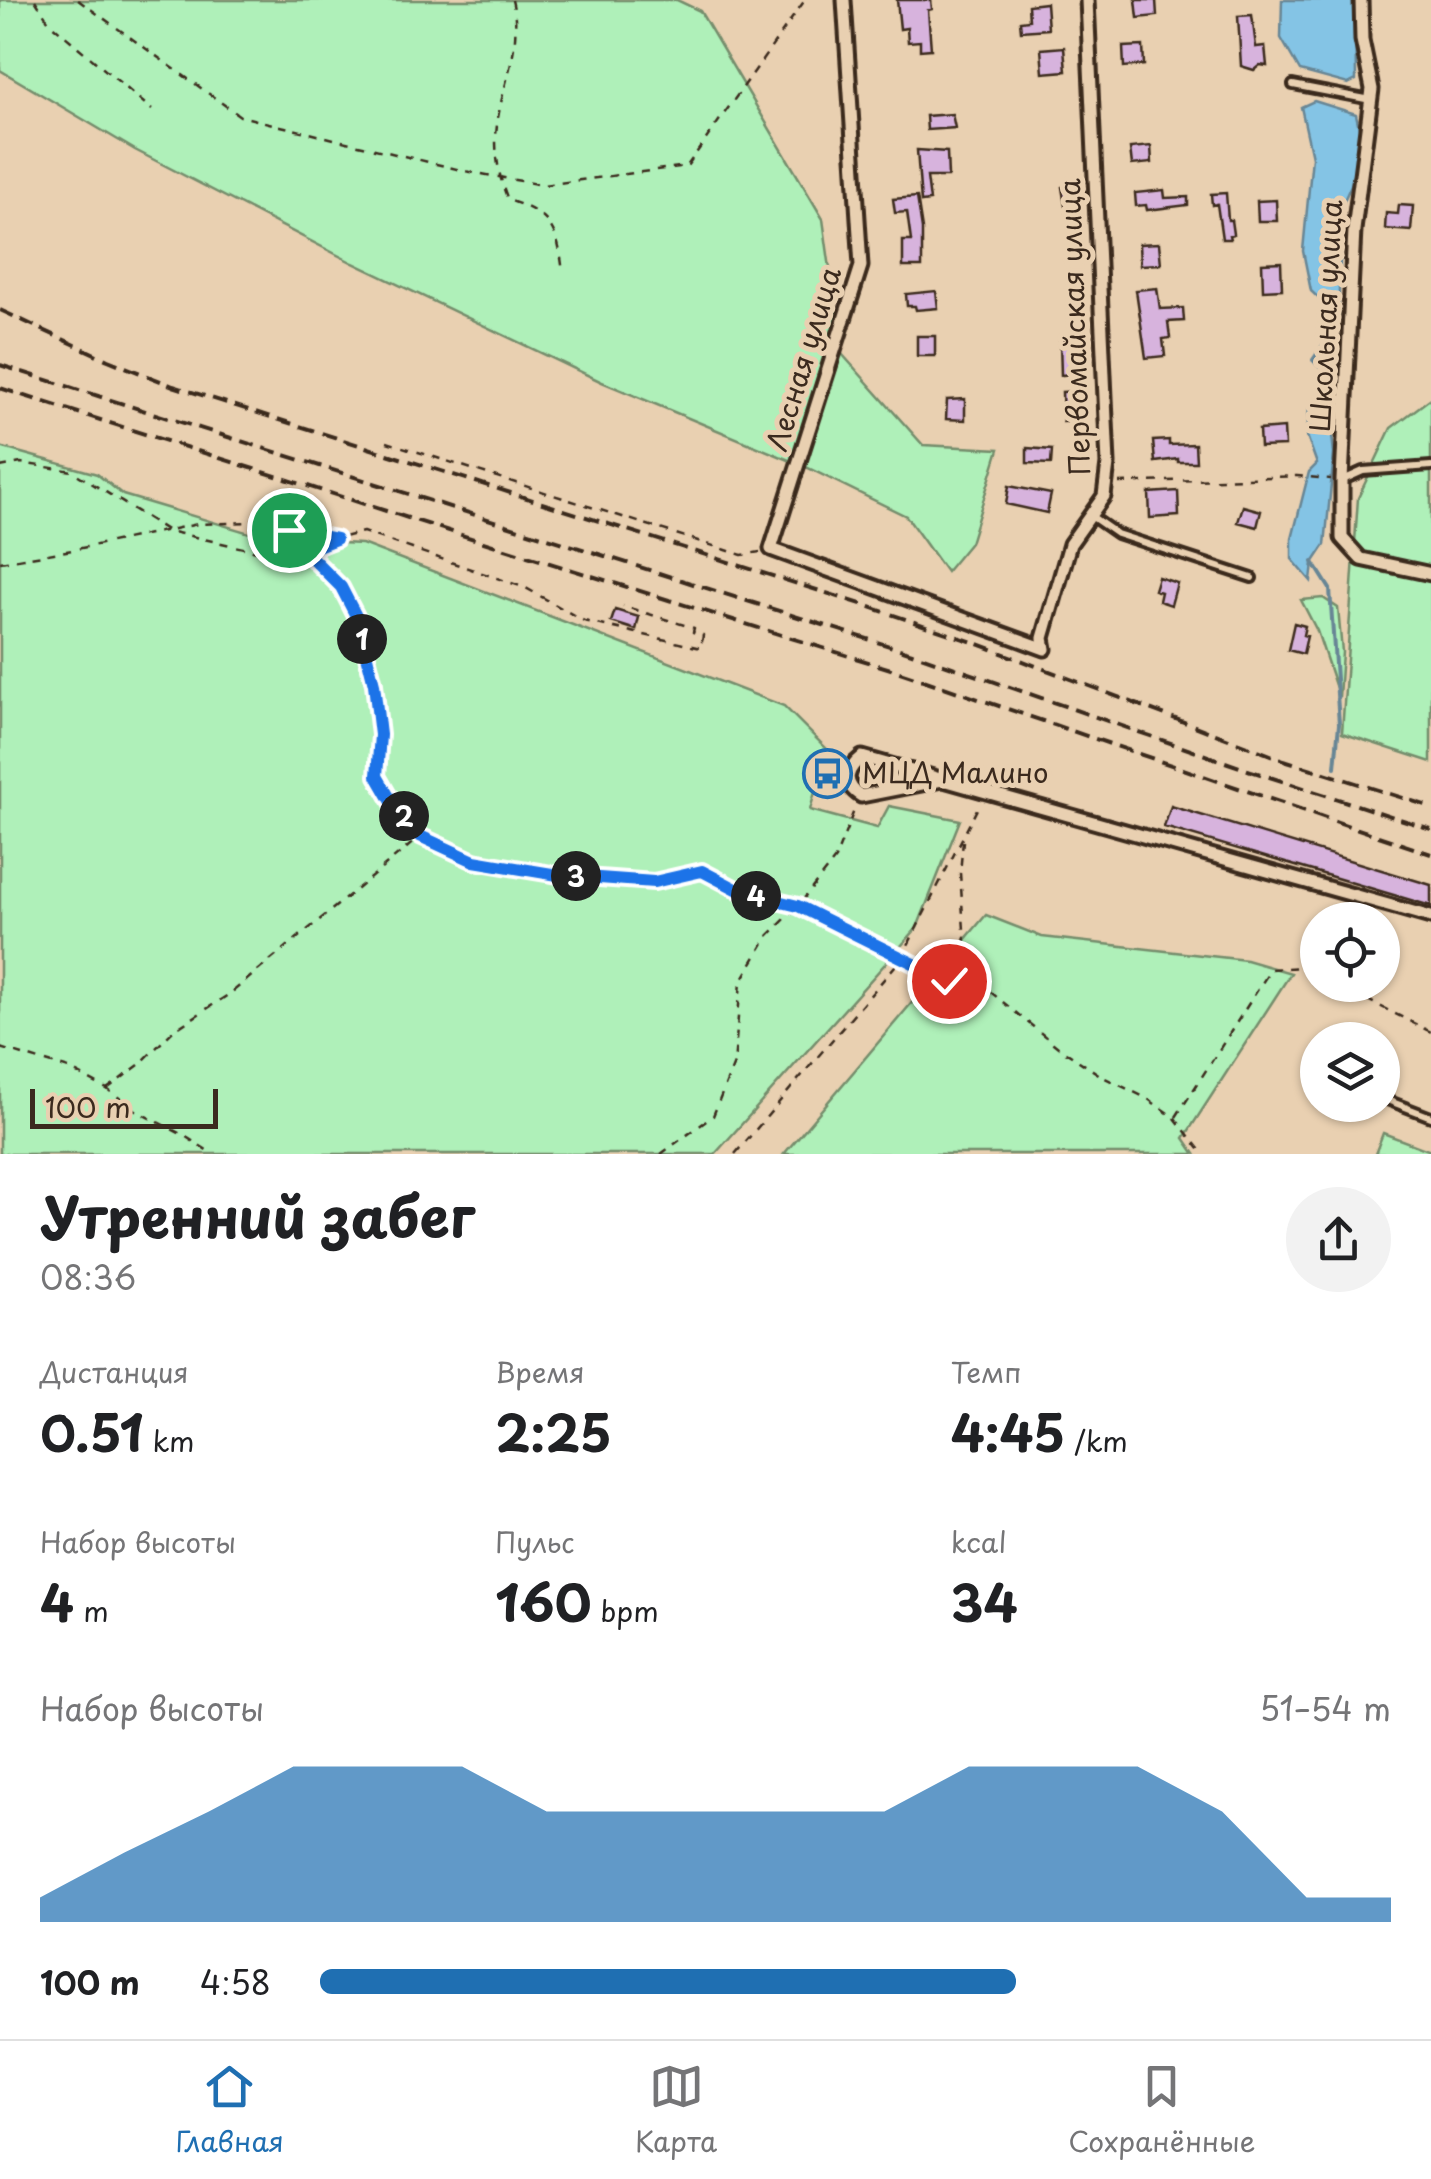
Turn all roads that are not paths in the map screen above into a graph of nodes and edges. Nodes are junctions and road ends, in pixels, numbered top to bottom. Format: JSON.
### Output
{"nodes":[{"id":1,"x":844,"y":0,"type":"edge"},
{"id":2,"x":1087,"y":0,"type":"edge"},
{"id":3,"x":1361,"y":0,"type":"edge"},
{"id":4,"x":1293,"y":85,"type":"dead end"},
{"id":5,"x":1372,"y":100,"type":"junction"},
{"id":6,"x":1431,"y":466,"type":"edge"},
{"id":7,"x":1342,"y":480,"type":"junction"},
{"id":8,"x":1090,"y":515,"type":"junction"},
{"id":9,"x":1431,"y":574,"type":"edge"},
{"id":10,"x":1252,"y":578,"type":"dead end"},
{"id":11,"x":1043,"y":638,"type":"joint"},
{"id":12,"x":942,"y":780,"type":"junction"},
{"id":13,"x":1431,"y":916,"type":"edge"},
{"id":14,"x":1400,"y":1105,"type":"edge"},
{"id":15,"x":1431,"y":1117,"type":"edge"}],
"edges":[{"from":1,"to":11,"type":"street","name":"Лесная улица"},
{"from":2,"to":8,"type":"street","name":"Первомайская улица"},
{"from":3,"to":5,"type":"street","name":"Школьная улица"},
{"from":4,"to":5,"type":"lane"},
{"from":5,"to":7,"type":"street","name":"Школьная улица"},
{"from":6,"to":7,"type":"lane"},
{"from":7,"to":9,"type":"street","name":"Школьная улица"},
{"from":8,"to":10,"type":"lane"},
{"from":8,"to":11,"type":"street","name":"Первомайская улица"},
{"from":12,"to":12,"type":"street"},
{"from":12,"to":13,"type":"street"},
{"from":14,"to":15,"type":"lane"}]}
